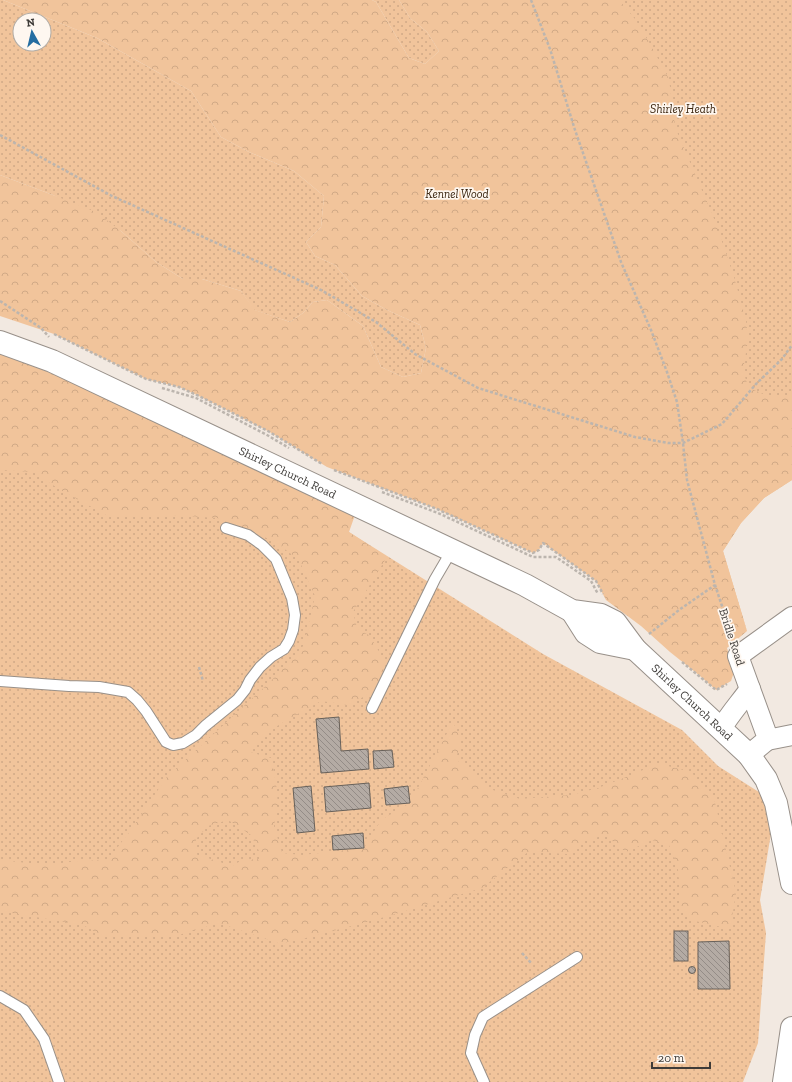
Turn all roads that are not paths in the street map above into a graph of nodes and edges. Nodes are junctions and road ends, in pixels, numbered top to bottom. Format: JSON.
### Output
{"nodes":[{"id":1,"x":0,"y":342,"type":"edge"},
{"id":2,"x":226,"y":528,"type":"dead end"},
{"id":3,"x":452,"y":550,"type":"junction"},
{"id":4,"x":792,"y":617,"type":"edge"},
{"id":5,"x":0,"y":681,"type":"edge"},
{"id":6,"x":750,"y":689,"type":"junction"},
{"id":7,"x":372,"y":708,"type":"dead end"},
{"id":8,"x":721,"y":729,"type":"junction"},
{"id":9,"x":792,"y":735,"type":"edge"},
{"id":10,"x":768,"y":740,"type":"junction"},
{"id":11,"x":749,"y":755,"type":"junction"},
{"id":12,"x":792,"y":883,"type":"edge"},
{"id":13,"x":577,"y":957,"type":"dead end"},
{"id":14,"x":0,"y":996,"type":"edge"},
{"id":15,"x":792,"y":1028,"type":"edge"},
{"id":16,"x":59,"y":1082,"type":"edge"},
{"id":17,"x":484,"y":1082,"type":"edge"},
{"id":18,"x":784,"y":1082,"type":"edge"}],
"edges":[{"from":1,"to":3,"type":"street","name":"Shirley Church Road"},
{"from":2,"to":5,"type":"lane"},
{"from":3,"to":7,"type":"lane"},
{"from":3,"to":8,"type":"street","name":"Shirley Church Road"},
{"from":4,"to":6,"type":"street","name":"Bridle Road"},
{"from":6,"to":8,"type":"street"},
{"from":6,"to":10,"type":"street","name":"Bridle Road"},
{"from":8,"to":11,"type":"street","name":"Shirley Church Road"},
{"from":9,"to":10,"type":"street"},
{"from":10,"to":11,"type":"street"},
{"from":11,"to":12,"type":"street","name":"Shirley Church Road"},
{"from":13,"to":17,"type":"lane"},
{"from":14,"to":16,"type":"lane"},
{"from":15,"to":18,"type":"street"}]}
